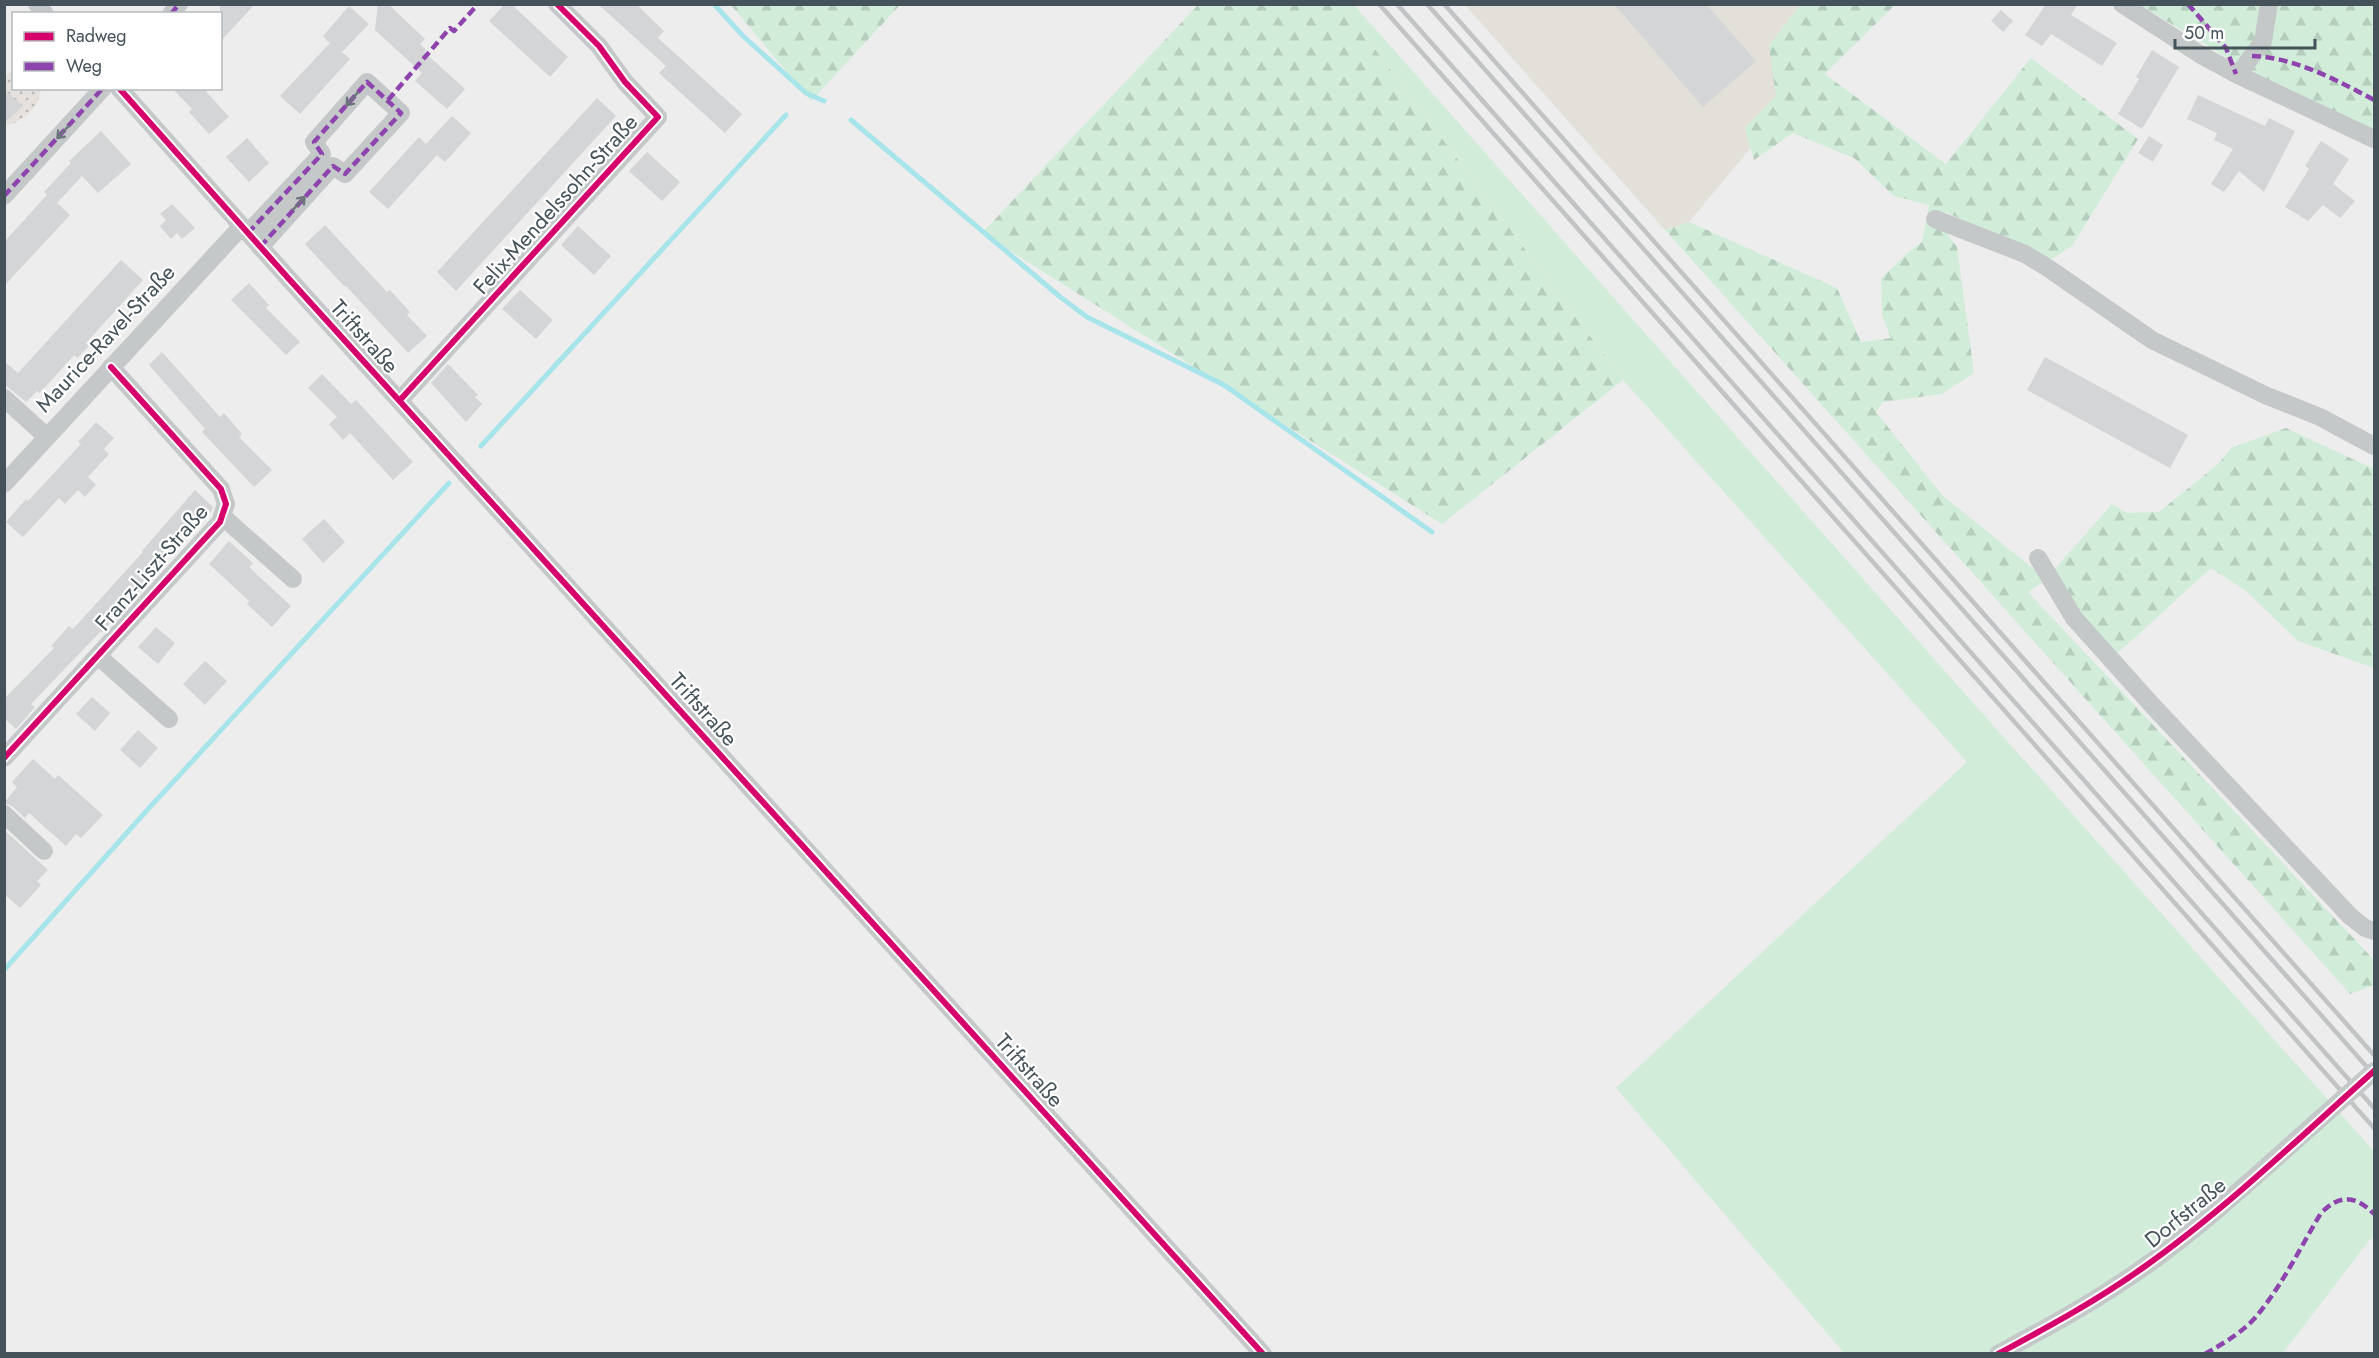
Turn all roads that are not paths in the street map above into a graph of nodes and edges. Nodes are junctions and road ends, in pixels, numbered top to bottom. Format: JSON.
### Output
{"nodes":[{"id":1,"x":557,"y":4,"type":"edge"},
{"id":2,"x":2122,"y":4,"type":"edge"},
{"id":3,"x":2269,"y":4,"type":"edge"},
{"id":4,"x":2238,"y":75,"type":"junction"},
{"id":5,"x":101,"y":90,"type":"edge"},
{"id":6,"x":121,"y":90,"type":"edge"},
{"id":7,"x":2374,"y":140,"type":"edge"},
{"id":8,"x":327,"y":160,"type":"junction"},
{"id":9,"x":4,"y":196,"type":"edge"},
{"id":10,"x":1935,"y":219,"type":"dead end"},
{"id":11,"x":245,"y":229,"type":"junction"},
{"id":12,"x":260,"y":247,"type":"junction"},
{"id":13,"x":111,"y":367,"type":"junction"},
{"id":14,"x":4,"y":398,"type":"edge"},
{"id":15,"x":399,"y":400,"type":"junction"},
{"id":16,"x":47,"y":437,"type":"junction"},
{"id":17,"x":2374,"y":446,"type":"edge"},
{"id":18,"x":4,"y":484,"type":"edge"},
{"id":19,"x":222,"y":516,"type":"junction"},
{"id":20,"x":2038,"y":558,"type":"dead end"},
{"id":21,"x":294,"y":579,"type":"dead end"},
{"id":22,"x":98,"y":656,"type":"junction"},
{"id":23,"x":169,"y":719,"type":"dead end"},
{"id":24,"x":4,"y":758,"type":"edge"},
{"id":25,"x":4,"y":814,"type":"edge"},
{"id":26,"x":44,"y":851,"type":"dead end"},
{"id":27,"x":2374,"y":932,"type":"edge"},
{"id":28,"x":2374,"y":1071,"type":"edge"},
{"id":29,"x":1263,"y":1353,"type":"edge"},
{"id":30,"x":1998,"y":1353,"type":"edge"}],
"edges":[{"from":1,"to":15,"type":"street","name":"Felix-Mendelssohn-Straße"},
{"from":2,"to":4,"type":"street"},
{"from":3,"to":4,"type":"street"},
{"from":4,"to":7,"type":"street"},
{"from":5,"to":9,"type":"street","one_way":true},
{"from":6,"to":11,"type":"street","name":"Triftstraße"},
{"from":8,"to":8,"type":"street","one_way":true},
{"from":8,"to":11,"type":"street","name":"Maurice-Ravel-Straße"},
{"from":12,"to":8,"type":"street","one_way":true},
{"from":10,"to":17,"type":"street"},
{"from":11,"to":12,"type":"street","name":"Triftstraße"},
{"from":11,"to":13,"type":"street","name":"Maurice-Ravel-Straße"},
{"from":12,"to":15,"type":"street","name":"Triftstraße"},
{"from":13,"to":16,"type":"street","name":"Maurice-Ravel-Straße"},
{"from":13,"to":19,"type":"street","name":"Franz-Liszt-Straße"},
{"from":14,"to":16,"type":"street"},
{"from":15,"to":29,"type":"street","name":"Triftstraße"},
{"from":16,"to":18,"type":"street","name":"Maurice-Ravel-Straße"},
{"from":19,"to":21,"type":"street"},
{"from":19,"to":22,"type":"street","name":"Franz-Liszt-Straße"},
{"from":20,"to":27,"type":"street"},
{"from":22,"to":23,"type":"street"},
{"from":22,"to":24,"type":"street","name":"Franz-Liszt-Straße"},
{"from":25,"to":26,"type":"street"},
{"from":28,"to":30,"type":"street","name":"Dorfstraße","bridge":true}]}
